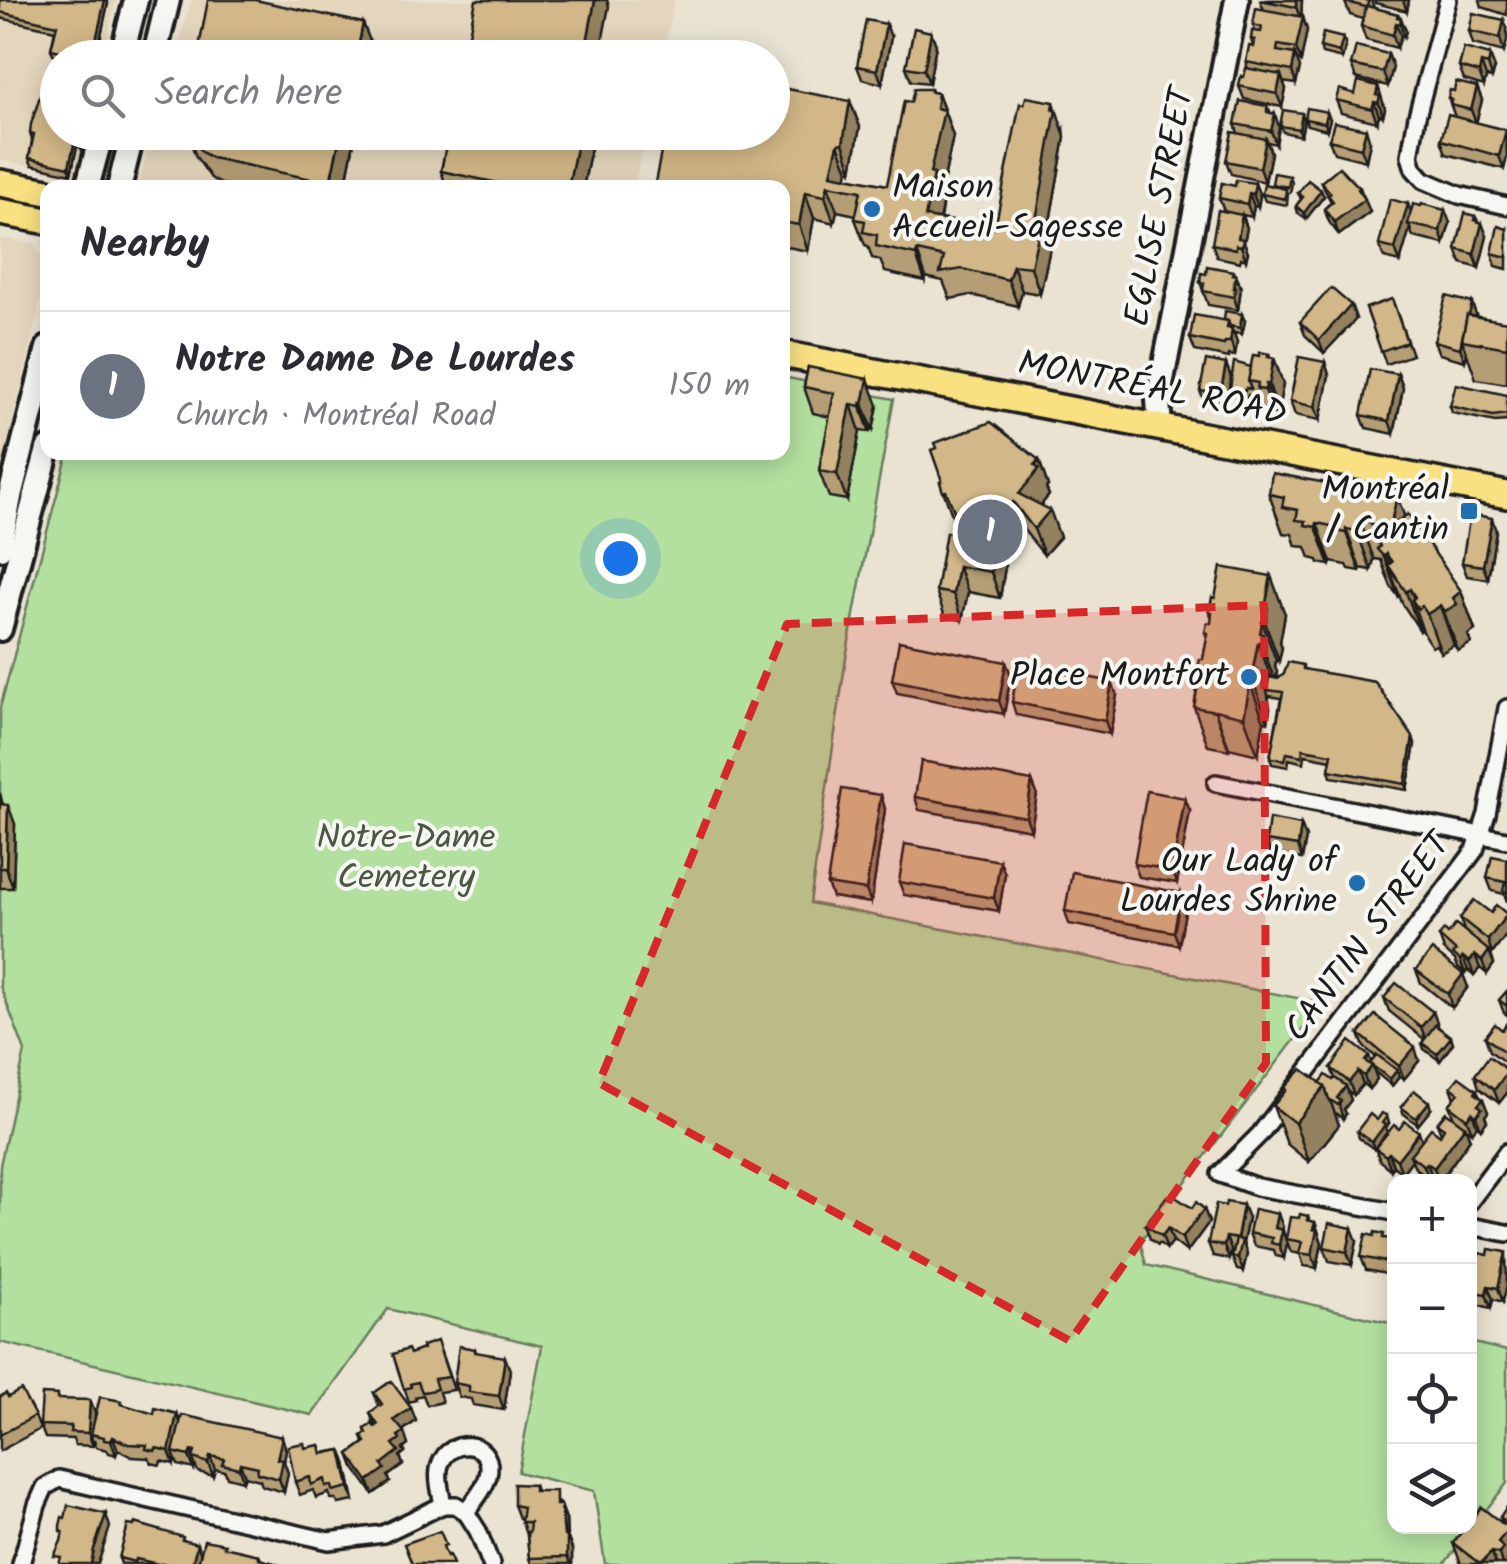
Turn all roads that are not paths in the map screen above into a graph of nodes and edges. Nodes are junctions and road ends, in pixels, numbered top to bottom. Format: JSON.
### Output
{"nodes":[{"id":1,"x":136,"y":0,"type":"edge"},
{"id":2,"x":168,"y":0,"type":"edge"},
{"id":3,"x":1237,"y":0,"type":"edge"},
{"id":4,"x":1448,"y":0,"type":"edge"},
{"id":5,"x":126,"y":40,"type":"edge"},
{"id":6,"x":158,"y":40,"type":"edge"},
{"id":7,"x":98,"y":150,"type":"edge"},
{"id":8,"x":128,"y":150,"type":"edge"},
{"id":9,"x":90,"y":180,"type":"edge"},
{"id":10,"x":121,"y":180,"type":"edge"},
{"id":11,"x":0,"y":183,"type":"edge"},
{"id":12,"x":40,"y":190,"type":"edge"},
{"id":13,"x":1507,"y":206,"type":"edge"},
{"id":14,"x":0,"y":212,"type":"edge"},
{"id":15,"x":40,"y":220,"type":"edge"},
{"id":16,"x":790,"y":356,"type":"edge"},
{"id":17,"x":40,"y":410,"type":"edge"},
{"id":18,"x":1160,"y":427,"type":"junction"},
{"id":19,"x":45,"y":460,"type":"edge"},
{"id":20,"x":1507,"y":495,"type":"edge"},
{"id":21,"x":0,"y":548,"type":"edge"},
{"id":22,"x":0,"y":628,"type":"edge"},
{"id":23,"x":1507,"y":708,"type":"edge"},
{"id":24,"x":1216,"y":783,"type":"dead end"},
{"id":25,"x":1482,"y":835,"type":"junction"},
{"id":26,"x":1507,"y":840,"type":"edge"},
{"id":27,"x":1507,"y":1152,"type":"edge"},
{"id":28,"x":1477,"y":1191,"type":"edge"},
{"id":29,"x":1387,"y":1211,"type":"edge"},
{"id":30,"x":1477,"y":1228,"type":"edge"},
{"id":31,"x":1507,"y":1234,"type":"edge"},
{"id":32,"x":442,"y":1505,"type":"junction"},
{"id":33,"x":466,"y":1512,"type":"junction"},
{"id":34,"x":20,"y":1564,"type":"edge"},
{"id":35,"x":491,"y":1564,"type":"edge"}],
"edges":[{"from":1,"to":5,"type":"main road"},
{"from":2,"to":6,"type":"main road"},
{"from":3,"to":18,"type":"main road","name":"EGLISE STREET"},
{"from":4,"to":13,"type":"street"},
{"from":7,"to":9,"type":"main road"},
{"from":8,"to":10,"type":"main road"},
{"from":11,"to":12,"type":"main road"},
{"from":14,"to":15,"type":"main road"},
{"from":16,"to":18,"type":"main road","name":"MONTRÉAL ROAD"},
{"from":17,"to":21,"type":"main road"},
{"from":18,"to":20,"type":"main road","name":"MONTRÉAL ROAD"},
{"from":19,"to":22,"type":"main road"},
{"from":23,"to":25,"type":"street","name":"CANTIN STREET"},
{"from":24,"to":25,"type":"street"},
{"from":25,"to":26,"type":"street"},
{"from":25,"to":29,"type":"street","name":"CANTIN STREET"},
{"from":27,"to":28,"type":"street"},
{"from":30,"to":31,"type":"street"},
{"from":32,"to":33,"type":"street"},
{"from":32,"to":33,"type":"street"},
{"from":32,"to":34,"type":"street"},
{"from":33,"to":35,"type":"street"}]}
